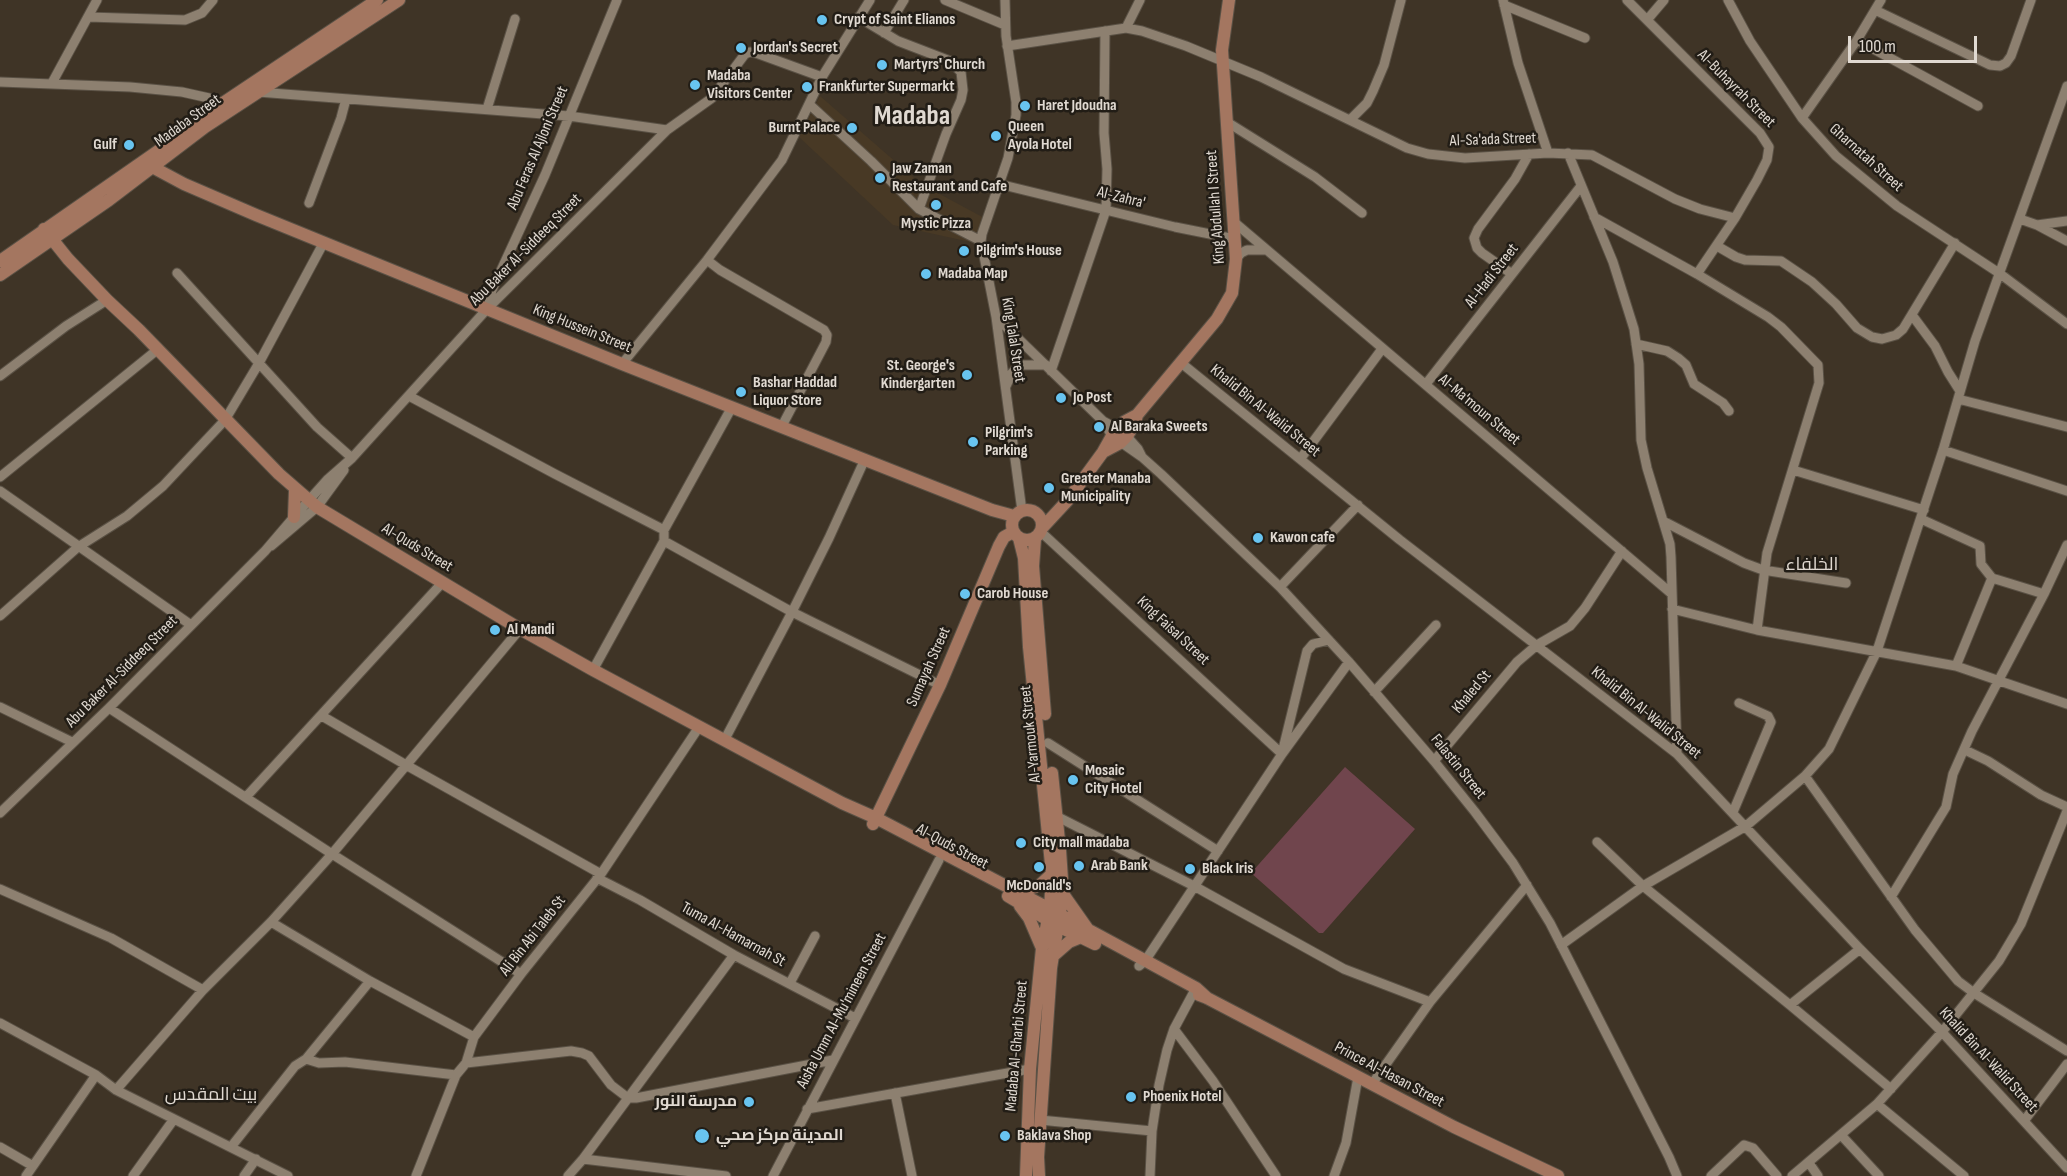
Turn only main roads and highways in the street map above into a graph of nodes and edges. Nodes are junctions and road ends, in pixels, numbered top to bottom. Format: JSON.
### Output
{"nodes":[{"id":1,"x":377,"y":0,"type":"edge"},
{"id":2,"x":399,"y":0,"type":"edge"},
{"id":3,"x":1228,"y":0,"type":"edge"},
{"id":4,"x":148,"y":165,"type":"junction"},
{"id":5,"x":48,"y":234,"type":"junction"},
{"id":6,"x":0,"y":261,"type":"edge"},
{"id":7,"x":0,"y":274,"type":"edge"},
{"id":8,"x":295,"y":490,"type":"junction"},
{"id":9,"x":1018,"y":514,"type":"junction"},
{"id":10,"x":294,"y":516,"type":"road end"},
{"id":11,"x":1040,"y":533,"type":"junction"},
{"id":12,"x":1016,"y":535,"type":"junction"},
{"id":13,"x":875,"y":821,"type":"junction"},
{"id":14,"x":957,"y":865,"type":"junction"},
{"id":15,"x":1052,"y":874,"type":"junction"},
{"id":16,"x":1063,"y":894,"type":"junction"},
{"id":17,"x":1018,"y":897,"type":"junction"},
{"id":18,"x":1054,"y":917,"type":"junction"},
{"id":19,"x":1085,"y":934,"type":"junction"},
{"id":20,"x":1042,"y":948,"type":"junction"},
{"id":21,"x":1053,"y":956,"type":"junction"},
{"id":22,"x":1535,"y":1171,"type":"edge"},
{"id":23,"x":1026,"y":1176,"type":"edge"},
{"id":24,"x":1039,"y":1176,"type":"edge"},
{"id":25,"x":1558,"y":1176,"type":"edge"}],
"edges":[{"from":1,"to":4,"type":"main road","name":"Madaba Street"},
{"from":2,"to":4,"type":"main road","name":"Madaba Street"},
{"from":3,"to":11,"type":"main road","name":"King Abdullah I Street"},
{"from":4,"to":5,"type":"main road","name":"Madaba Street"},
{"from":4,"to":9,"type":"main road","name":"King Hussein Street"},
{"from":5,"to":6,"type":"main road","name":"Madaba Street"},
{"from":5,"to":7,"type":"main road","name":"Madaba Street"},
{"from":5,"to":8,"type":"main road","name":"Al-Quds Street"},
{"from":8,"to":10,"type":"main road"},
{"from":8,"to":13,"type":"main road","name":"Al-Quds Street"},
{"from":9,"to":11,"type":"main road"},
{"from":9,"to":12,"type":"main road"},
{"from":11,"to":12,"type":"main road"},
{"from":11,"to":16,"type":"main road","name":"Al-Yarmouk Street"},
{"from":12,"to":13,"type":"main road","name":"Sumayah Street"},
{"from":12,"to":15,"type":"main road","name":"Al-Yarmouk Street"},
{"from":13,"to":14,"type":"main road","name":"Al-Quds Street"},
{"from":13,"to":14,"type":"main road","name":"Al-Quds Street"},
{"from":14,"to":17,"type":"main road","name":"Al-Quds Street"},
{"from":15,"to":17,"type":"main road"},
{"from":15,"to":18,"type":"main road","name":"Al-Yarmouk Street"},
{"from":16,"to":18,"type":"main road","name":"Al-Yarmouk Street"},
{"from":16,"to":19,"type":"main road"},
{"from":17,"to":18,"type":"main road","name":"Al-Quds Street"},
{"from":17,"to":20,"type":"main road"},
{"from":18,"to":19,"type":"main road","name":"Prince Al-Hasan Street"},
{"from":18,"to":20,"type":"main road","name":"Madaba Al-Gharbi Street"},
{"from":18,"to":21,"type":"main road","name":"Madaba Al-Gharbi Street"},
{"from":19,"to":21,"type":"main road"},
{"from":19,"to":22,"type":"main road","name":"Prince Al-Hasan Street"},
{"from":20,"to":23,"type":"main road","name":"Madaba Al-Gharbi Street"},
{"from":21,"to":24,"type":"main road","name":"Madaba Al-Gharbi Street"},
{"from":22,"to":25,"type":"main road","name":"Prince Al-Hasan Street"}]}
